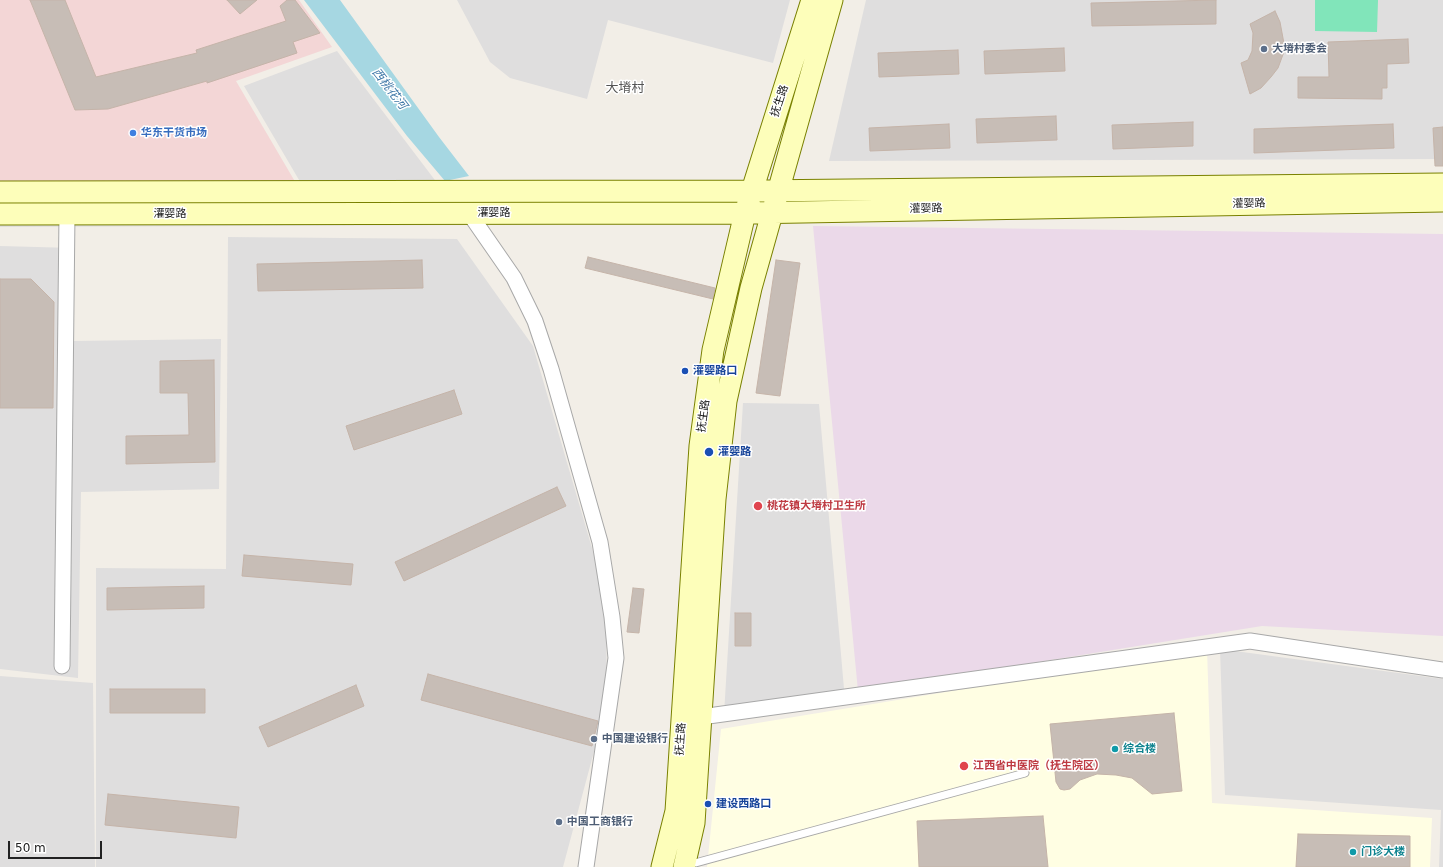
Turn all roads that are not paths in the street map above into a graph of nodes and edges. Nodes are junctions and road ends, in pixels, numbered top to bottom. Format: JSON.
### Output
{"nodes":[{"id":1,"x":812,"y":0,"type":"edge"},
{"id":2,"x":832,"y":0,"type":"edge"},
{"id":3,"x":1443,"y":184,"type":"edge"},
{"id":4,"x":752,"y":191,"type":"junction"},
{"id":5,"x":778,"y":191,"type":"junction"},
{"id":6,"x":0,"y":192,"type":"edge"},
{"id":7,"x":1443,"y":201,"type":"edge"},
{"id":8,"x":745,"y":212,"type":"junction"},
{"id":9,"x":772,"y":212,"type":"junction"},
{"id":10,"x":469,"y":213,"type":"junction"},
{"id":11,"x":0,"y":214,"type":"edge"},
{"id":12,"x":67,"y":214,"type":"junction"},
{"id":13,"x":62,"y":666,"type":"dead end"},
{"id":14,"x":1443,"y":670,"type":"edge"},
{"id":15,"x":701,"y":717,"type":"junction"},
{"id":16,"x":1025,"y":773,"type":"dead end"},
{"id":17,"x":684,"y":866,"type":"edge"},
{"id":18,"x":586,"y":867,"type":"edge"},
{"id":19,"x":662,"y":867,"type":"edge"}],
"edges":[{"from":1,"to":4,"type":"main road","name":"抚生路"},
{"from":2,"to":5,"type":"main road","name":"抚生路"},
{"from":3,"to":5,"type":"main road","name":"灌婴路"},
{"from":4,"to":5,"type":"main road","name":"灌婴路"},
{"from":4,"to":6,"type":"main road","name":"灌婴路"},
{"from":4,"to":8,"type":"main road","name":"抚生路"},
{"from":5,"to":9,"type":"main road","name":"抚生路"},
{"from":7,"to":9,"type":"main road","name":"灌婴路"},
{"from":8,"to":9,"type":"main road","name":"灌婴路"},
{"from":8,"to":10,"type":"main road","name":"灌婴路"},
{"from":8,"to":19,"type":"main road","name":"抚生路"},
{"from":9,"to":15,"type":"main road","name":"抚生路"},
{"from":10,"to":12,"type":"main road","name":"灌婴路"},
{"from":10,"to":18,"type":"street"},
{"from":11,"to":12,"type":"main road","name":"灌婴路"},
{"from":12,"to":13,"type":"street"},
{"from":14,"to":15,"type":"street"},
{"from":15,"to":17,"type":"main road","name":"抚生路"},
{"from":16,"to":17,"type":"lane"}]}
